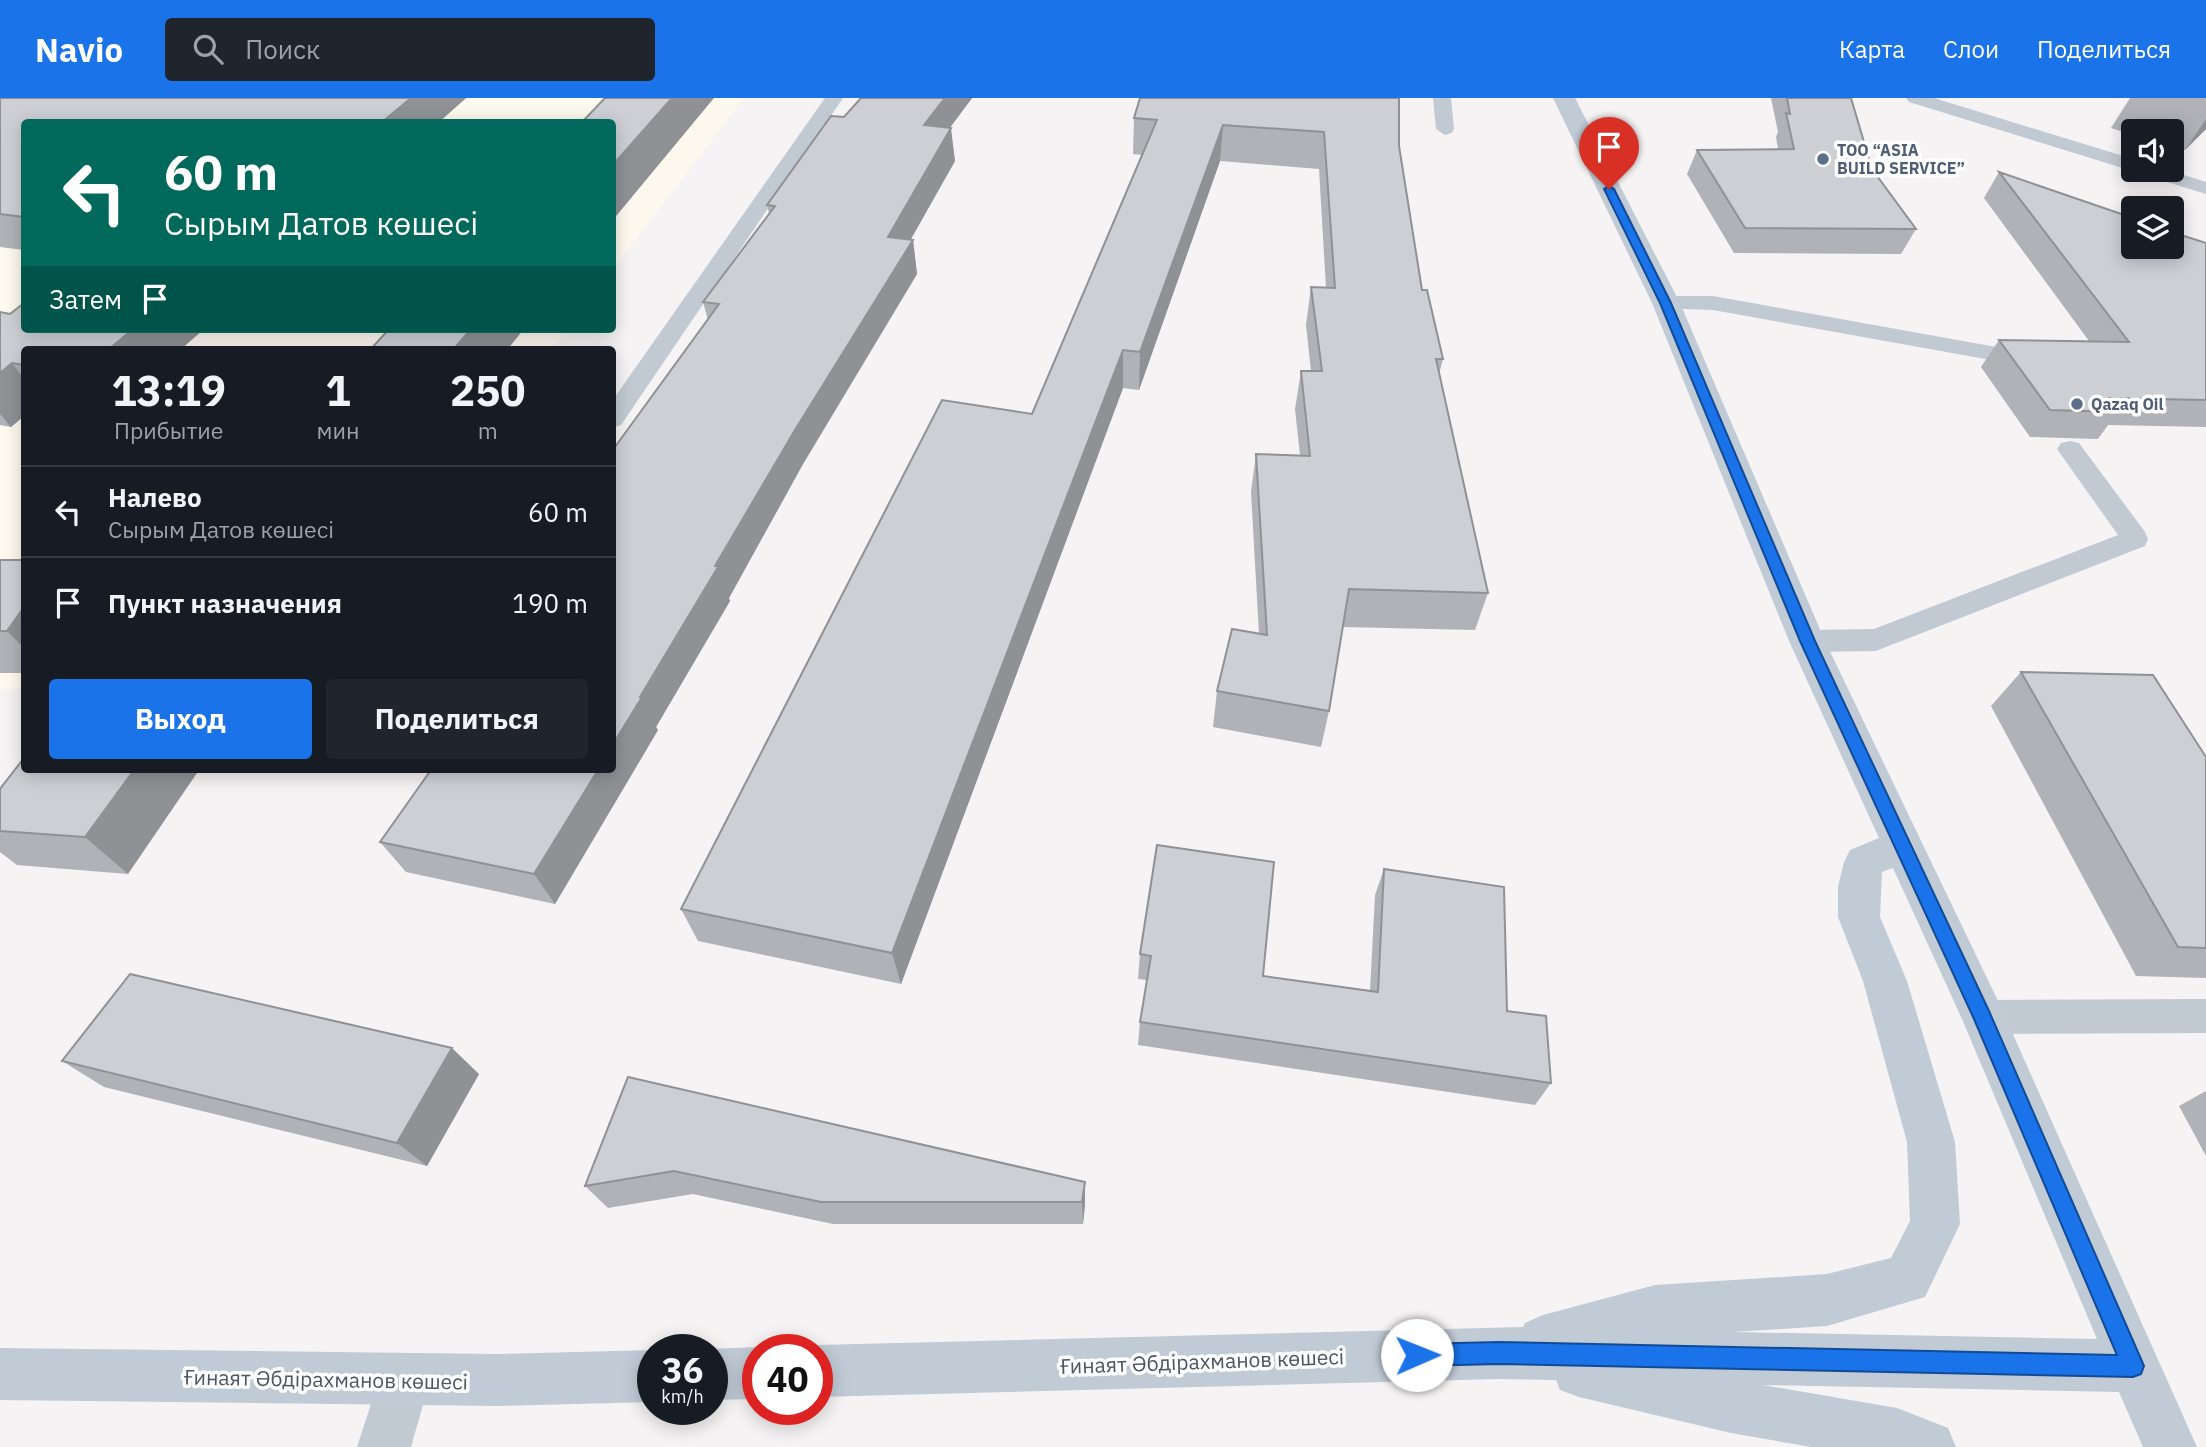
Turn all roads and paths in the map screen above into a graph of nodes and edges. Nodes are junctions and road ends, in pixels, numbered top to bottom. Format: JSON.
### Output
{"nodes":[{"id":1,"x":834,"y":98,"type":"edge"},
{"id":2,"x":1442,"y":98,"type":"edge"},
{"id":3,"x":1564,"y":98,"type":"edge"},
{"id":4,"x":1915,"y":98,"type":"edge"},
{"id":5,"x":1446,"y":129,"type":"dead end"},
{"id":6,"x":2121,"y":161,"type":"edge"},
{"id":7,"x":2184,"y":181,"type":"edge"},
{"id":8,"x":2206,"y":188,"type":"edge"},
{"id":9,"x":1666,"y":303,"type":"junction"},
{"id":10,"x":2002,"y":355,"type":"edge"},
{"id":11,"x":616,"y":414,"type":"edge"},
{"id":12,"x":2070,"y":449,"type":"dead end"},
{"id":13,"x":1807,"y":641,"type":"junction"},
{"id":14,"x":1903,"y":846,"type":"junction"},
{"id":15,"x":2206,"y":1016,"type":"edge"},
{"id":16,"x":1983,"y":1017,"type":"junction"},
{"id":17,"x":1499,"y":1353,"type":"junction"},
{"id":18,"x":2133,"y":1366,"type":"junction"},
{"id":19,"x":833,"y":1371,"type":"edge"},
{"id":20,"x":0,"y":1374,"type":"edge"},
{"id":21,"x":637,"y":1376,"type":"edge"},
{"id":22,"x":404,"y":1380,"type":"junction"},
{"id":23,"x":384,"y":1447,"type":"edge"},
{"id":24,"x":1929,"y":1447,"type":"edge"},
{"id":25,"x":2169,"y":1447,"type":"edge"}],
"edges":[{"from":1,"to":11,"type":"lane"},
{"from":2,"to":5,"type":"lane"},
{"from":3,"to":9,"type":"main road"},
{"from":4,"to":6,"type":"lane"},
{"from":7,"to":8,"type":"lane"},
{"from":9,"to":10,"type":"lane"},
{"from":9,"to":13,"type":"main road"},
{"from":12,"to":13,"type":"lane"},
{"from":13,"to":14,"type":"main road"},
{"from":14,"to":16,"type":"main road"},
{"from":14,"to":17,"type":"main road"},
{"from":15,"to":16,"type":"lane"},
{"from":16,"to":18,"type":"main road"},
{"from":17,"to":18,"type":"main road","name":"Ғинаят Әбдірахманов көшесі"},
{"from":17,"to":19,"type":"main road","name":"Ғинаят Әбдірахманов көшесі"},
{"from":17,"to":24,"type":"main road"},
{"from":18,"to":25,"type":"main road"},
{"from":20,"to":22,"type":"main road","name":"Ғинаят Әбдірахманов көшесі"},
{"from":21,"to":22,"type":"main road","name":"Ғинаят Әбдірахманов көшесі"},
{"from":22,"to":23,"type":"street"}]}
